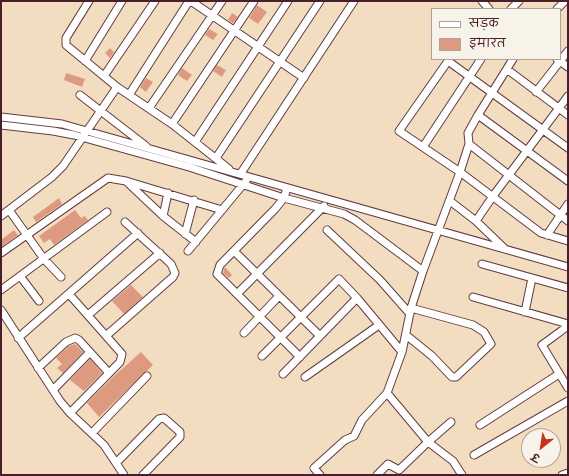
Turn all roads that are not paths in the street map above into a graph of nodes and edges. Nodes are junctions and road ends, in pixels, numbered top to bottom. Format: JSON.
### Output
{"nodes":[{"id":1,"x":89,"y":1,"type":"edge"},
{"id":2,"x":122,"y":1,"type":"edge"},
{"id":3,"x":155,"y":1,"type":"edge"},
{"id":4,"x":190,"y":1,"type":"edge"},
{"id":5,"x":222,"y":1,"type":"edge"},
{"id":6,"x":254,"y":1,"type":"edge"},
{"id":7,"x":288,"y":1,"type":"edge"},
{"id":8,"x":320,"y":1,"type":"edge"},
{"id":9,"x":344,"y":1,"type":"edge"},
{"id":10,"x":352,"y":3,"type":"edge"},
{"id":11,"x":212,"y":15,"type":"junction"},
{"id":12,"x":235,"y":30,"type":"junction"},
{"id":13,"x":257,"y":47,"type":"junction"},
{"id":14,"x":449,"y":60,"type":"edge"},
{"id":15,"x":480,"y":60,"type":"edge"},
{"id":16,"x":513,"y":60,"type":"edge"},
{"id":17,"x":559,"y":60,"type":"edge"},
{"id":18,"x":85,"y":61,"type":"junction"},
{"id":19,"x":280,"y":63,"type":"junction"},
{"id":20,"x":568,"y":67,"type":"edge"},
{"id":21,"x":508,"y":70,"type":"junction"},
{"id":22,"x":104,"y":76,"type":"junction"},
{"id":23,"x":304,"y":78,"type":"junction"},
{"id":24,"x":469,"y":78,"type":"junction"},
{"id":25,"x":118,"y":87,"type":"junction"},
{"id":26,"x":536,"y":92,"type":"junction"},
{"id":27,"x":492,"y":94,"type":"junction"},
{"id":28,"x":80,"y":95,"type":"dead end"},
{"id":29,"x":129,"y":95,"type":"junction"},
{"id":30,"x":568,"y":96,"type":"edge"},
{"id":31,"x":149,"y":108,"type":"junction"},
{"id":32,"x":559,"y":108,"type":"junction"},
{"id":33,"x":100,"y":112,"type":"junction"},
{"id":34,"x":478,"y":115,"type":"junction"},
{"id":35,"x":568,"y":116,"type":"edge"},
{"id":36,"x":1,"y":117,"type":"edge"},
{"id":37,"x":172,"y":124,"type":"junction"},
{"id":38,"x":1,"y":125,"type":"edge"},
{"id":39,"x":542,"y":130,"type":"junction"},
{"id":40,"x":84,"y":135,"type":"junction"},
{"id":41,"x":195,"y":142,"type":"junction"},
{"id":42,"x":469,"y":144,"type":"junction"},
{"id":43,"x":423,"y":147,"type":"junction"},
{"id":44,"x":568,"y":148,"type":"edge"},
{"id":45,"x":149,"y":149,"type":"junction"},
{"id":46,"x":526,"y":151,"type":"junction"},
{"id":47,"x":216,"y":158,"type":"junction"},
{"id":48,"x":230,"y":170,"type":"junction"},
{"id":49,"x":460,"y":172,"type":"junction"},
{"id":50,"x":241,"y":173,"type":"junction"},
{"id":51,"x":508,"y":175,"type":"junction"},
{"id":52,"x":246,"y":180,"type":"junction"},
{"id":53,"x":126,"y":181,"type":"junction"},
{"id":54,"x":568,"y":182,"type":"edge"},
{"id":55,"x":168,"y":193,"type":"junction"},
{"id":56,"x":285,"y":193,"type":"junction"},
{"id":57,"x":493,"y":196,"type":"junction"},
{"id":58,"x":194,"y":200,"type":"junction"},
{"id":59,"x":450,"y":201,"type":"junction"},
{"id":60,"x":326,"y":204,"type":"junction"},
{"id":61,"x":568,"y":204,"type":"edge"},
{"id":62,"x":9,"y":210,"type":"junction"},
{"id":63,"x":222,"y":210,"type":"junction"},
{"id":64,"x":107,"y":212,"type":"dead end"},
{"id":65,"x":1,"y":216,"type":"edge"},
{"id":66,"x":163,"y":216,"type":"junction"},
{"id":67,"x":561,"y":216,"type":"junction"},
{"id":68,"x":476,"y":221,"type":"junction"},
{"id":69,"x":125,"y":222,"type":"dead end"},
{"id":70,"x":568,"y":222,"type":"edge"},
{"id":71,"x":327,"y":230,"type":"dead end"},
{"id":72,"x":138,"y":233,"type":"junction"},
{"id":73,"x":437,"y":233,"type":"junction"},
{"id":74,"x":27,"y":234,"type":"junction"},
{"id":75,"x":185,"y":234,"type":"junction"},
{"id":76,"x":547,"y":235,"type":"junction"},
{"id":77,"x":568,"y":241,"type":"edge"},
{"id":78,"x":196,"y":242,"type":"junction"},
{"id":79,"x":505,"y":250,"type":"junction"},
{"id":80,"x":188,"y":251,"type":"dead end"},
{"id":81,"x":234,"y":251,"type":"junction"},
{"id":82,"x":1,"y":253,"type":"edge"},
{"id":83,"x":160,"y":253,"type":"junction"},
{"id":84,"x":44,"y":259,"type":"junction"},
{"id":85,"x":482,"y":264,"type":"dead end"},
{"id":86,"x":568,"y":267,"type":"edge"},
{"id":87,"x":423,"y":271,"type":"junction"},
{"id":88,"x":256,"y":273,"type":"junction"},
{"id":89,"x":20,"y":276,"type":"junction"},
{"id":90,"x":61,"y":277,"type":"dead end"},
{"id":91,"x":532,"y":278,"type":"junction"},
{"id":92,"x":568,"y":288,"type":"edge"},
{"id":93,"x":1,"y":290,"type":"edge"},
{"id":94,"x":69,"y":294,"type":"junction"},
{"id":95,"x":237,"y":294,"type":"junction"},
{"id":96,"x":279,"y":296,"type":"junction"},
{"id":97,"x":473,"y":297,"type":"dead end"},
{"id":98,"x":357,"y":298,"type":"junction"},
{"id":99,"x":38,"y":301,"type":"dead end"},
{"id":100,"x":1,"y":310,"type":"edge"},
{"id":101,"x":411,"y":311,"type":"junction"},
{"id":102,"x":525,"y":312,"type":"junction"},
{"id":103,"x":88,"y":315,"type":"junction"},
{"id":104,"x":260,"y":316,"type":"junction"},
{"id":105,"x":300,"y":317,"type":"junction"},
{"id":106,"x":379,"y":325,"type":"junction"},
{"id":107,"x":568,"y":325,"type":"edge"},
{"id":108,"x":244,"y":333,"type":"dead end"},
{"id":109,"x":107,"y":335,"type":"junction"},
{"id":110,"x":406,"y":335,"type":"junction"},
{"id":111,"x":320,"y":336,"type":"junction"},
{"id":112,"x":18,"y":338,"type":"junction"},
{"id":113,"x":280,"y":338,"type":"junction"},
{"id":114,"x":90,"y":352,"type":"junction"},
{"id":115,"x":402,"y":352,"type":"junction"},
{"id":116,"x":262,"y":356,"type":"dead end"},
{"id":117,"x":300,"y":357,"type":"junction"},
{"id":118,"x":38,"y":368,"type":"junction"},
{"id":119,"x":110,"y":373,"type":"junction"},
{"id":120,"x":284,"y":374,"type":"dead end"},
{"id":121,"x":559,"y":374,"type":"junction"},
{"id":122,"x":147,"y":376,"type":"dead end"},
{"id":123,"x":305,"y":377,"type":"dead end"},
{"id":124,"x":568,"y":388,"type":"edge"},
{"id":125,"x":53,"y":390,"type":"junction"},
{"id":126,"x":387,"y":393,"type":"junction"},
{"id":127,"x":568,"y":401,"type":"edge"},
{"id":128,"x":70,"y":413,"type":"junction"},
{"id":129,"x":451,"y":422,"type":"dead end"},
{"id":130,"x":480,"y":425,"type":"dead end"},
{"id":131,"x":92,"y":432,"type":"junction"},
{"id":132,"x":428,"y":442,"type":"junction"},
{"id":133,"x":474,"y":455,"type":"dead end"},
{"id":134,"x":117,"y":462,"type":"junction"},
{"id":135,"x":568,"y":473,"type":"edge"},
{"id":136,"x":124,"y":475,"type":"edge"},
{"id":137,"x":143,"y":475,"type":"edge"},
{"id":138,"x":320,"y":475,"type":"edge"},
{"id":139,"x":377,"y":475,"type":"edge"},
{"id":140,"x":462,"y":475,"type":"edge"},
{"id":141,"x":562,"y":475,"type":"edge"}],
"edges":[{"from":1,"to":18,"type":"street"},
{"from":2,"to":18,"type":"street"},
{"from":3,"to":22,"type":"street"},
{"from":4,"to":11,"type":"street"},
{"from":4,"to":29,"type":"street"},
{"from":5,"to":11,"type":"street"},
{"from":6,"to":12,"type":"street"},
{"from":7,"to":13,"type":"street"},
{"from":8,"to":19,"type":"street"},
{"from":9,"to":10,"type":"street"},
{"from":10,"to":23,"type":"street"},
{"from":11,"to":12,"type":"street"},
{"from":11,"to":31,"type":"street"},
{"from":12,"to":13,"type":"street"},
{"from":12,"to":37,"type":"street"},
{"from":13,"to":19,"type":"street"},
{"from":13,"to":41,"type":"street"},
{"from":14,"to":24,"type":"street"},
{"from":14,"to":43,"type":"street"},
{"from":15,"to":24,"type":"street"},
{"from":16,"to":21,"type":"street"},
{"from":17,"to":20,"type":"street"},
{"from":17,"to":26,"type":"street"},
{"from":18,"to":22,"type":"street"},
{"from":19,"to":23,"type":"street"},
{"from":19,"to":47,"type":"street"},
{"from":21,"to":26,"type":"street"},
{"from":21,"to":27,"type":"street"},
{"from":22,"to":25,"type":"street"},
{"from":23,"to":50,"type":"street"},
{"from":24,"to":27,"type":"street"},
{"from":24,"to":43,"type":"street"},
{"from":25,"to":29,"type":"street"},
{"from":25,"to":33,"type":"street"},
{"from":26,"to":32,"type":"street"},
{"from":27,"to":34,"type":"street"},
{"from":27,"to":39,"type":"street"},
{"from":28,"to":33,"type":"street"},
{"from":29,"to":31,"type":"street"},
{"from":30,"to":32,"type":"street"},
{"from":31,"to":37,"type":"street"},
{"from":32,"to":35,"type":"street"},
{"from":32,"to":39,"type":"street"},
{"from":33,"to":40,"type":"street"},
{"from":33,"to":45,"type":"street"},
{"from":34,"to":42,"type":"street"},
{"from":34,"to":46,"type":"street"},
{"from":36,"to":40,"type":"street"},
{"from":37,"to":41,"type":"street"},
{"from":38,"to":40,"type":"street"},
{"from":39,"to":44,"type":"street"},
{"from":39,"to":46,"type":"street"},
{"from":40,"to":45,"type":"street"},
{"from":40,"to":52,"type":"street"},
{"from":40,"to":62,"type":"street"},
{"from":41,"to":47,"type":"street"},
{"from":42,"to":49,"type":"street"},
{"from":42,"to":51,"type":"street"},
{"from":43,"to":49,"type":"street"},
{"from":45,"to":48,"type":"street"},
{"from":46,"to":51,"type":"street"},
{"from":46,"to":54,"type":"street"},
{"from":47,"to":48,"type":"street"},
{"from":48,"to":50,"type":"street"},
{"from":49,"to":57,"type":"street"},
{"from":49,"to":59,"type":"street"},
{"from":50,"to":52,"type":"street"},
{"from":51,"to":57,"type":"street"},
{"from":51,"to":67,"type":"street"},
{"from":52,"to":56,"type":"street"},
{"from":52,"to":56,"type":"street"},
{"from":52,"to":63,"type":"street"},
{"from":53,"to":55,"type":"street"},
{"from":53,"to":66,"type":"street"},
{"from":53,"to":74,"type":"street"},
{"from":55,"to":58,"type":"street"},
{"from":55,"to":66,"type":"street"},
{"from":56,"to":60,"type":"street"},
{"from":56,"to":60,"type":"street"},
{"from":56,"to":81,"type":"street"},
{"from":57,"to":68,"type":"street"},
{"from":57,"to":76,"type":"street"},
{"from":58,"to":63,"type":"street"},
{"from":58,"to":75,"type":"street"},
{"from":59,"to":68,"type":"street"},
{"from":59,"to":73,"type":"street"},
{"from":60,"to":73,"type":"street"},
{"from":60,"to":87,"type":"street"},
{"from":60,"to":88,"type":"street"},
{"from":61,"to":67,"type":"street"},
{"from":62,"to":65,"type":"street"},
{"from":62,"to":74,"type":"street"},
{"from":63,"to":78,"type":"street"},
{"from":64,"to":84,"type":"street"},
{"from":66,"to":75,"type":"street"},
{"from":67,"to":70,"type":"street"},
{"from":67,"to":76,"type":"street"},
{"from":68,"to":79,"type":"street"},
{"from":69,"to":72,"type":"street"},
{"from":71,"to":101,"type":"street"},
{"from":72,"to":83,"type":"street"},
{"from":72,"to":94,"type":"street"},
{"from":73,"to":79,"type":"street"},
{"from":73,"to":87,"type":"street"},
{"from":74,"to":82,"type":"street"},
{"from":74,"to":84,"type":"street"},
{"from":75,"to":78,"type":"street"},
{"from":76,"to":77,"type":"street"},
{"from":78,"to":80,"type":"street"},
{"from":79,"to":86,"type":"street"},
{"from":81,"to":88,"type":"street"},
{"from":81,"to":95,"type":"street"},
{"from":83,"to":103,"type":"street"},
{"from":83,"to":109,"type":"street"},
{"from":84,"to":89,"type":"street"},
{"from":84,"to":90,"type":"street"},
{"from":85,"to":91,"type":"street"},
{"from":87,"to":101,"type":"street"},
{"from":88,"to":95,"type":"street"},
{"from":88,"to":96,"type":"street"},
{"from":89,"to":93,"type":"street"},
{"from":89,"to":99,"type":"street"},
{"from":91,"to":92,"type":"street"},
{"from":91,"to":102,"type":"street"},
{"from":94,"to":103,"type":"street"},
{"from":94,"to":112,"type":"street"},
{"from":95,"to":104,"type":"street"},
{"from":96,"to":104,"type":"street"},
{"from":96,"to":105,"type":"street"},
{"from":97,"to":102,"type":"street"},
{"from":98,"to":105,"type":"street"},
{"from":98,"to":106,"type":"street"},
{"from":98,"to":111,"type":"street"},
{"from":100,"to":112,"type":"street"},
{"from":101,"to":110,"type":"street"},
{"from":101,"to":110,"type":"street"},
{"from":102,"to":107,"type":"street"},
{"from":103,"to":109,"type":"street"},
{"from":104,"to":108,"type":"street"},
{"from":104,"to":113,"type":"street"},
{"from":105,"to":111,"type":"street"},
{"from":105,"to":113,"type":"street"},
{"from":106,"to":115,"type":"street"},
{"from":106,"to":123,"type":"street"},
{"from":107,"to":121,"type":"street"},
{"from":109,"to":119,"type":"street"},
{"from":110,"to":115,"type":"street"},
{"from":111,"to":117,"type":"street"},
{"from":112,"to":118,"type":"street"},
{"from":113,"to":116,"type":"street"},
{"from":113,"to":117,"type":"street"},
{"from":114,"to":118,"type":"street"},
{"from":114,"to":119,"type":"street"},
{"from":114,"to":125,"type":"street"},
{"from":115,"to":126,"type":"street"},
{"from":117,"to":120,"type":"street"},
{"from":118,"to":125,"type":"street"},
{"from":119,"to":128,"type":"street"},
{"from":121,"to":124,"type":"street"},
{"from":121,"to":130,"type":"street"},
{"from":122,"to":131,"type":"street"},
{"from":125,"to":128,"type":"street"},
{"from":126,"to":132,"type":"street"},
{"from":126,"to":138,"type":"street"},
{"from":127,"to":133,"type":"street"},
{"from":128,"to":131,"type":"street"},
{"from":129,"to":132,"type":"street"},
{"from":131,"to":134,"type":"street"},
{"from":132,"to":139,"type":"street"},
{"from":132,"to":140,"type":"street"},
{"from":134,"to":136,"type":"street"},
{"from":134,"to":137,"type":"street"},
{"from":135,"to":141,"type":"street"}]}
